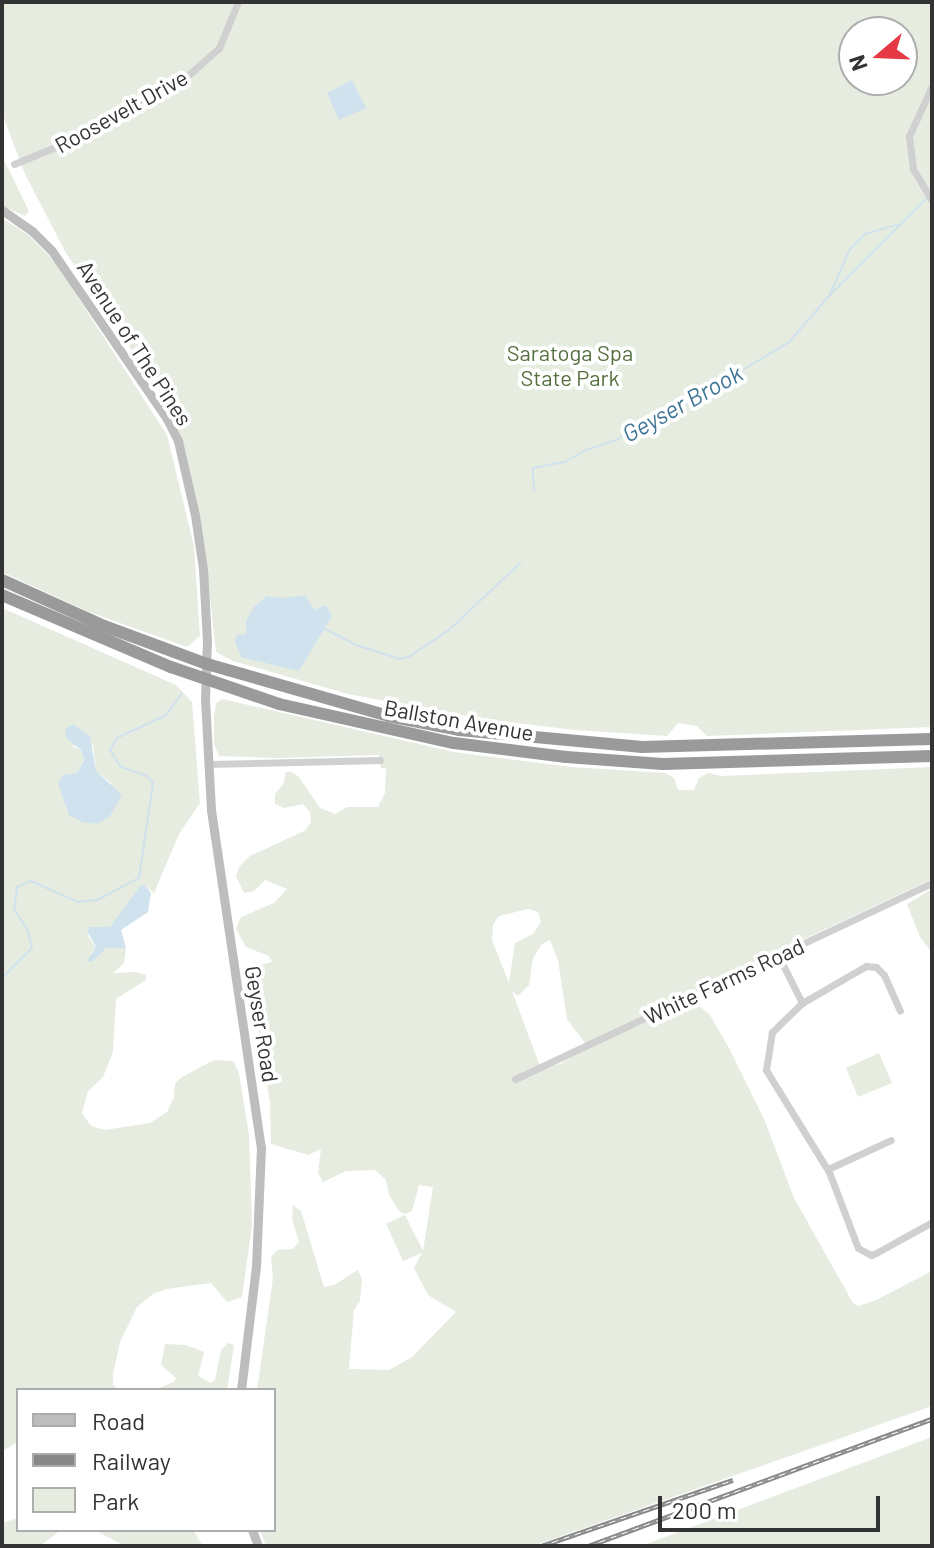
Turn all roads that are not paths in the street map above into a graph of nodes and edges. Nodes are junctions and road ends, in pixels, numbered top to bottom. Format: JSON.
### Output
{"nodes":[{"id":1,"x":238,"y":2,"type":"edge"},
{"id":2,"x":932,"y":86,"type":"edge"},
{"id":3,"x":921,"y":108,"type":"junction"},
{"id":4,"x":929,"y":113,"type":"dead end"},
{"id":5,"x":14,"y":164,"type":"dead end"},
{"id":6,"x":932,"y":201,"type":"edge"},
{"id":7,"x":2,"y":210,"type":"edge"},
{"id":8,"x":2,"y":580,"type":"edge"},
{"id":9,"x":2,"y":595,"type":"edge"},
{"id":10,"x":207,"y":664,"type":"junction"},
{"id":11,"x":206,"y":678,"type":"junction"},
{"id":12,"x":932,"y":739,"type":"edge"},
{"id":13,"x":932,"y":756,"type":"edge"},
{"id":14,"x":380,"y":760,"type":"dead end"},
{"id":15,"x":208,"y":764,"type":"junction"},
{"id":16,"x":932,"y":883,"type":"edge"},
{"id":17,"x":778,"y":955,"type":"junction"},
{"id":18,"x":802,"y":1003,"type":"junction"},
{"id":19,"x":900,"y":1011,"type":"dead end"},
{"id":20,"x":515,"y":1079,"type":"dead end"},
{"id":21,"x":891,"y":1140,"type":"dead end"},
{"id":22,"x":828,"y":1169,"type":"junction"},
{"id":23,"x":932,"y":1222,"type":"edge"},
{"id":24,"x":241,"y":1388,"type":"edge"}],
"edges":[{"from":1,"to":5,"type":"street","name":"Roosevelt Drive"},
{"from":2,"to":3,"type":"street"},
{"from":3,"to":4,"type":"street"},
{"from":3,"to":6,"type":"street"},
{"from":7,"to":10,"type":"street","name":"Avenue of The Pines"},
{"from":8,"to":10,"type":"highway","name":"Ballston Avenue"},
{"from":9,"to":11,"type":"highway","name":"Ballston Avenue"},
{"from":10,"to":11,"type":"street","name":"Geyser Road"},
{"from":10,"to":12,"type":"highway","name":"Ballston Avenue"},
{"from":11,"to":13,"type":"highway","name":"Ballston Avenue"},
{"from":11,"to":15,"type":"street","name":"Geyser Road"},
{"from":14,"to":15,"type":"street"},
{"from":15,"to":24,"type":"street","name":"Geyser Road"},
{"from":16,"to":17,"type":"street","name":"White Farms Road"},
{"from":17,"to":18,"type":"street"},
{"from":17,"to":20,"type":"street","name":"White Farms Road"},
{"from":18,"to":19,"type":"street"},
{"from":18,"to":22,"type":"street"},
{"from":21,"to":22,"type":"street"},
{"from":22,"to":23,"type":"street"}]}
